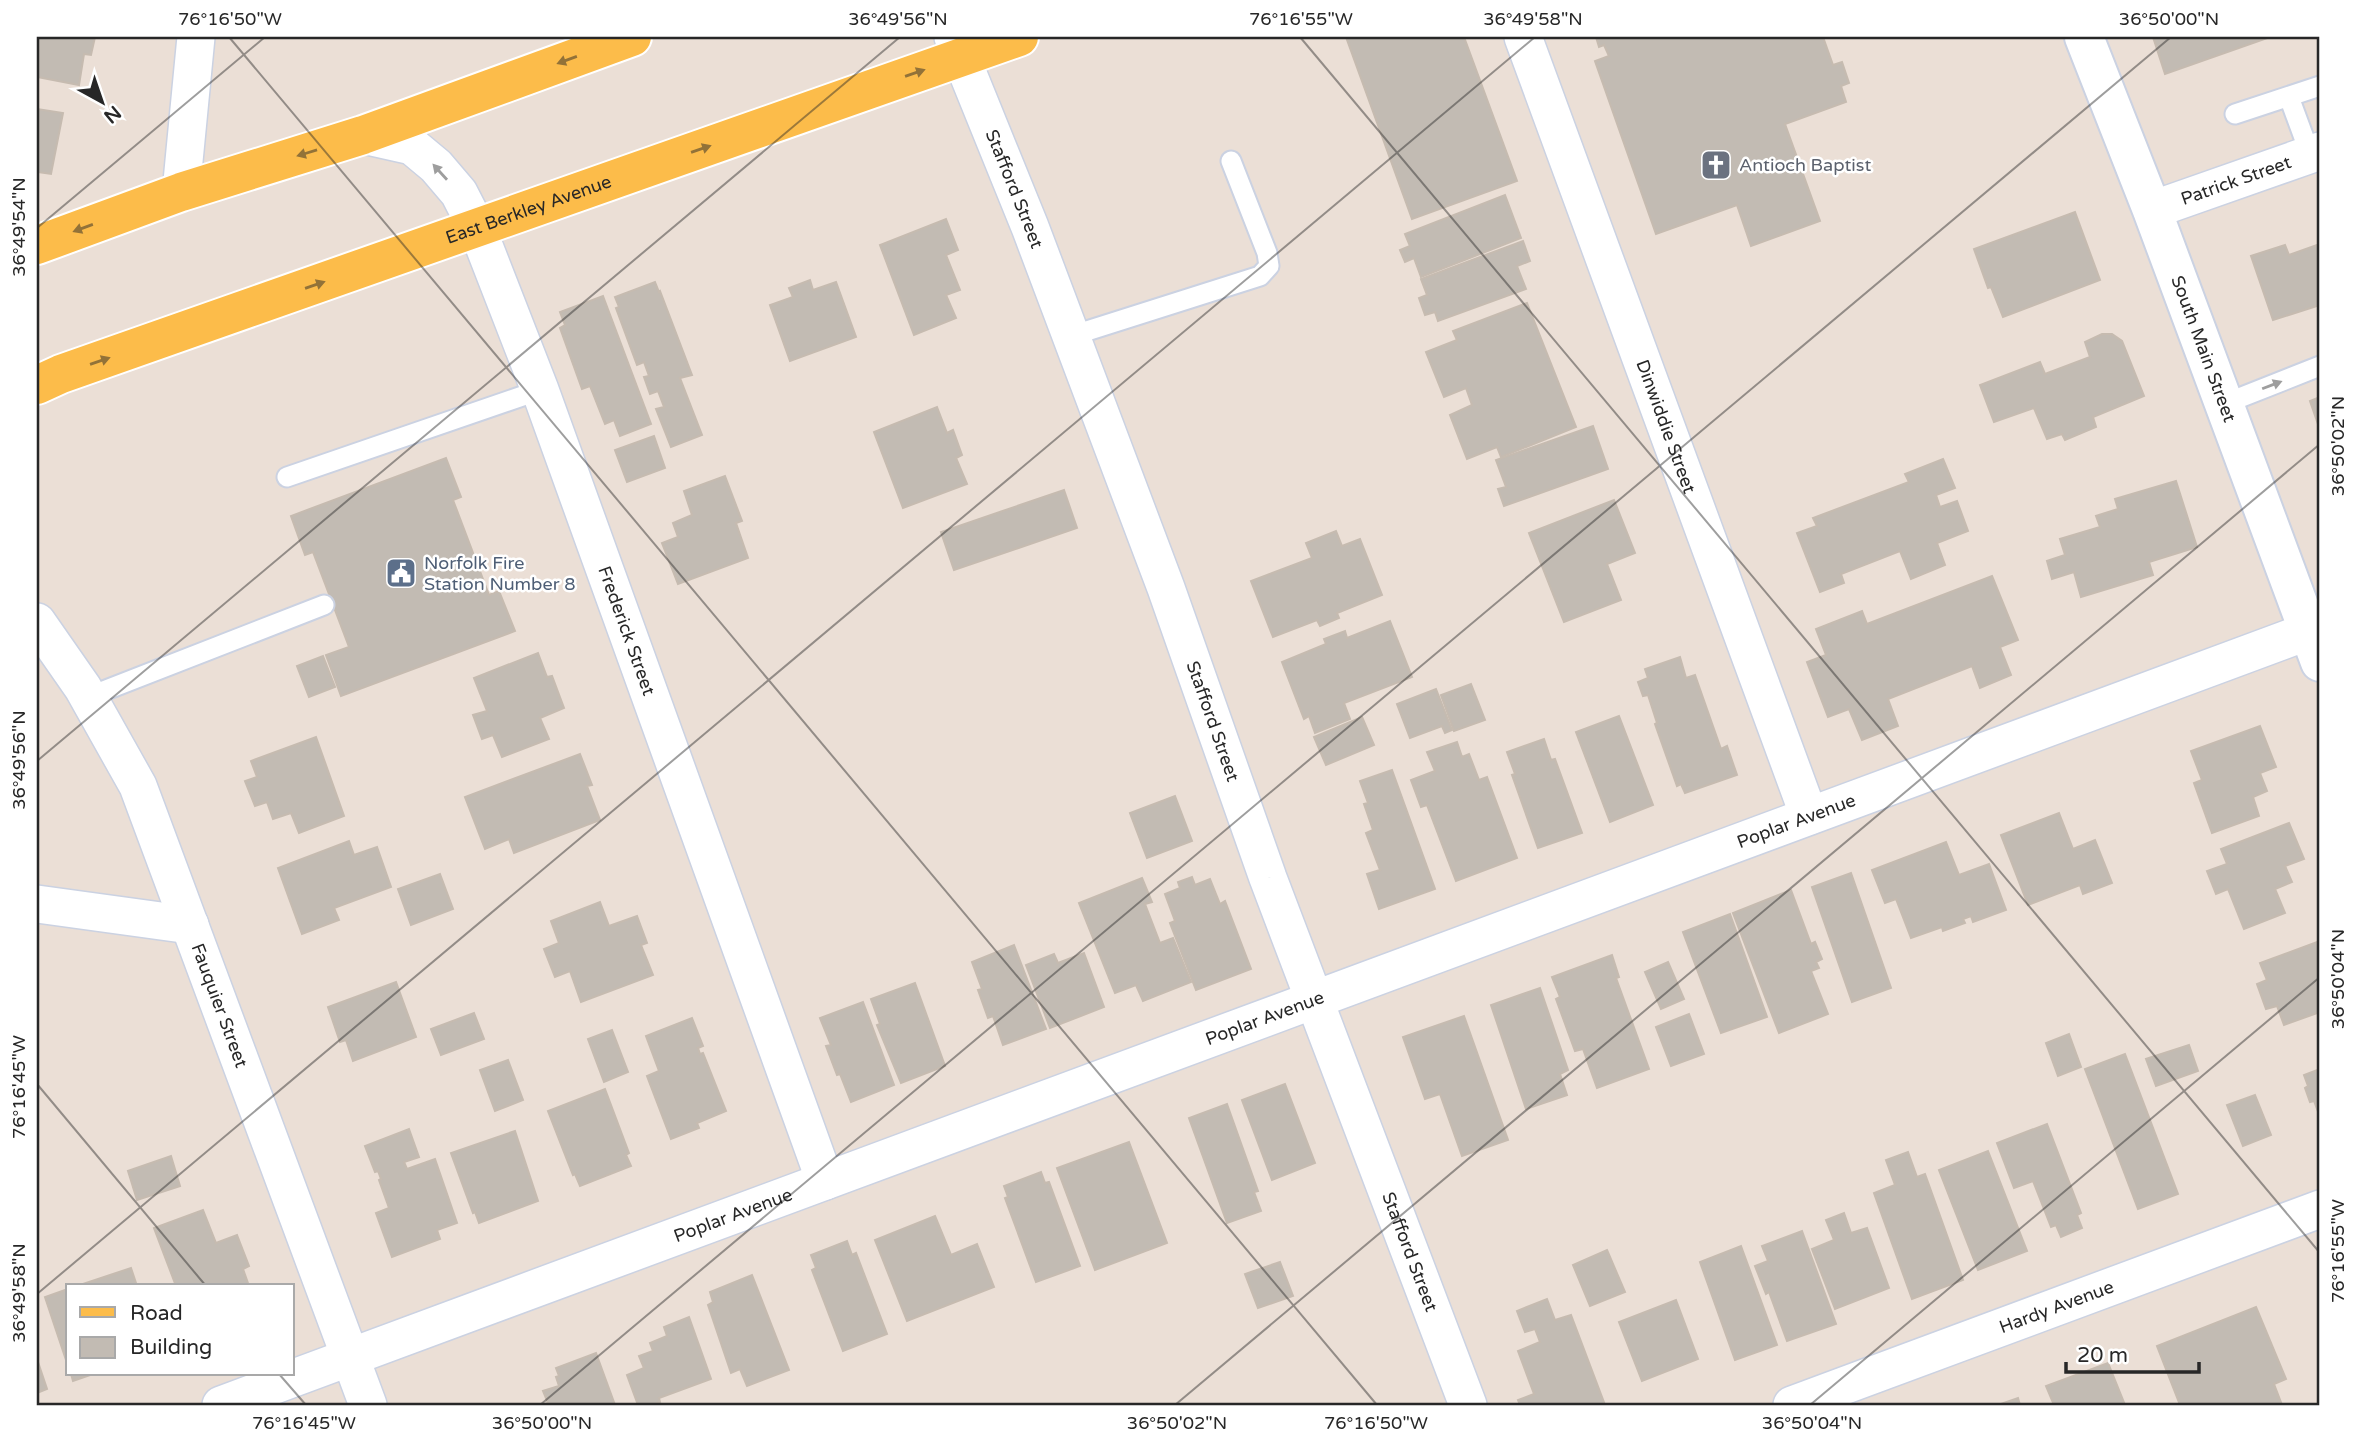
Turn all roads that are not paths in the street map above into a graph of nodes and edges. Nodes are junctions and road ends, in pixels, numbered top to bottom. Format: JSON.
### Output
{"nodes":[{"id":1,"x":196,"y":37,"type":"edge"},
{"id":2,"x":632,"y":37,"type":"edge"},
{"id":3,"x":1019,"y":37,"type":"edge"},
{"id":4,"x":1523,"y":37,"type":"edge"},
{"id":5,"x":2084,"y":37,"type":"edge"},
{"id":6,"x":957,"y":47,"type":"edge"},
{"id":7,"x":2320,"y":86,"type":"edge"},
{"id":8,"x":2289,"y":97,"type":"junction"},
{"id":9,"x":2235,"y":114,"type":"dead end"},
{"id":10,"x":363,"y":135,"type":"junction"},
{"id":11,"x":2315,"y":153,"type":"edge"},
{"id":12,"x":1231,"y":161,"type":"dead end"},
{"id":13,"x":181,"y":192,"type":"junction"},
{"id":14,"x":2152,"y":209,"type":"junction"},
{"id":15,"x":477,"y":228,"type":"junction"},
{"id":16,"x":37,"y":245,"type":"edge"},
{"id":17,"x":1071,"y":336,"type":"junction"},
{"id":18,"x":2320,"y":366,"type":"edge"},
{"id":19,"x":37,"y":385,"type":"edge"},
{"id":20,"x":540,"y":390,"type":"junction"},
{"id":21,"x":2224,"y":404,"type":"junction"},
{"id":22,"x":287,"y":477,"type":"dead end"},
{"id":23,"x":324,"y":605,"type":"dead end"},
{"id":24,"x":37,"y":622,"type":"edge"},
{"id":25,"x":2314,"y":646,"type":"edge"},
{"id":26,"x":88,"y":697,"type":"junction"},
{"id":27,"x":1809,"y":816,"type":"junction"},
{"id":28,"x":37,"y":904,"type":"edge"},
{"id":29,"x":190,"y":925,"type":"junction"},
{"id":30,"x":1315,"y":999,"type":"junction"},
{"id":31,"x":825,"y":1181,"type":"junction"},
{"id":32,"x":2320,"y":1209,"type":"edge"},
{"id":33,"x":350,"y":1357,"type":"junction"},
{"id":34,"x":221,"y":1405,"type":"edge"},
{"id":35,"x":368,"y":1405,"type":"edge"},
{"id":36,"x":1468,"y":1405,"type":"edge"},
{"id":37,"x":1792,"y":1405,"type":"edge"}],
"edges":[{"from":1,"to":13,"type":"street"},
{"from":2,"to":10,"type":"main road","one_way":true},
{"from":3,"to":6,"type":"main road","name":"East Berkley Avenue"},
{"from":4,"to":27,"type":"street","name":"Dinwiddie Street"},
{"from":5,"to":14,"type":"street","name":"South Main Street"},
{"from":15,"to":6,"type":"main road","name":"East Berkley Avenue","one_way":true},
{"from":6,"to":17,"type":"street","name":"Stafford Street"},
{"from":7,"to":8,"type":"lane"},
{"from":8,"to":9,"type":"lane"},
{"from":8,"to":11,"type":"lane"},
{"from":10,"to":13,"type":"main road","one_way":true},
{"from":15,"to":10,"type":"street","name":"Frederick Street","one_way":true},
{"from":11,"to":14,"type":"street","name":"Patrick Street"},
{"from":12,"to":17,"type":"lane"},
{"from":13,"to":16,"type":"main road","one_way":true},
{"from":14,"to":21,"type":"street","name":"South Main Street"},
{"from":19,"to":15,"type":"main road","name":"East Berkley Avenue","one_way":true},
{"from":15,"to":20,"type":"street","name":"Frederick Street"},
{"from":17,"to":30,"type":"street","name":"Stafford Street"},
{"from":21,"to":18,"type":"lane","one_way":true},
{"from":20,"to":22,"type":"lane"},
{"from":20,"to":31,"type":"street","name":"Frederick Street"},
{"from":21,"to":25,"type":"street","name":"South Main Street"},
{"from":23,"to":26,"type":"lane"},
{"from":24,"to":26,"type":"street","name":"Fauquier Street"},
{"from":25,"to":27,"type":"street","name":"Poplar Avenue"},
{"from":26,"to":29,"type":"street","name":"Fauquier Street"},
{"from":27,"to":30,"type":"street","name":"Poplar Avenue"},
{"from":28,"to":29,"type":"street"},
{"from":29,"to":33,"type":"street","name":"Fauquier Street"},
{"from":30,"to":31,"type":"street","name":"Poplar Avenue"},
{"from":30,"to":36,"type":"street","name":"Stafford Street"},
{"from":31,"to":33,"type":"street","name":"Poplar Avenue"},
{"from":32,"to":37,"type":"street","name":"Hardy Avenue"},
{"from":33,"to":34,"type":"street","name":"Poplar Avenue"},
{"from":33,"to":35,"type":"street","name":"Fauquier Street"}]}
